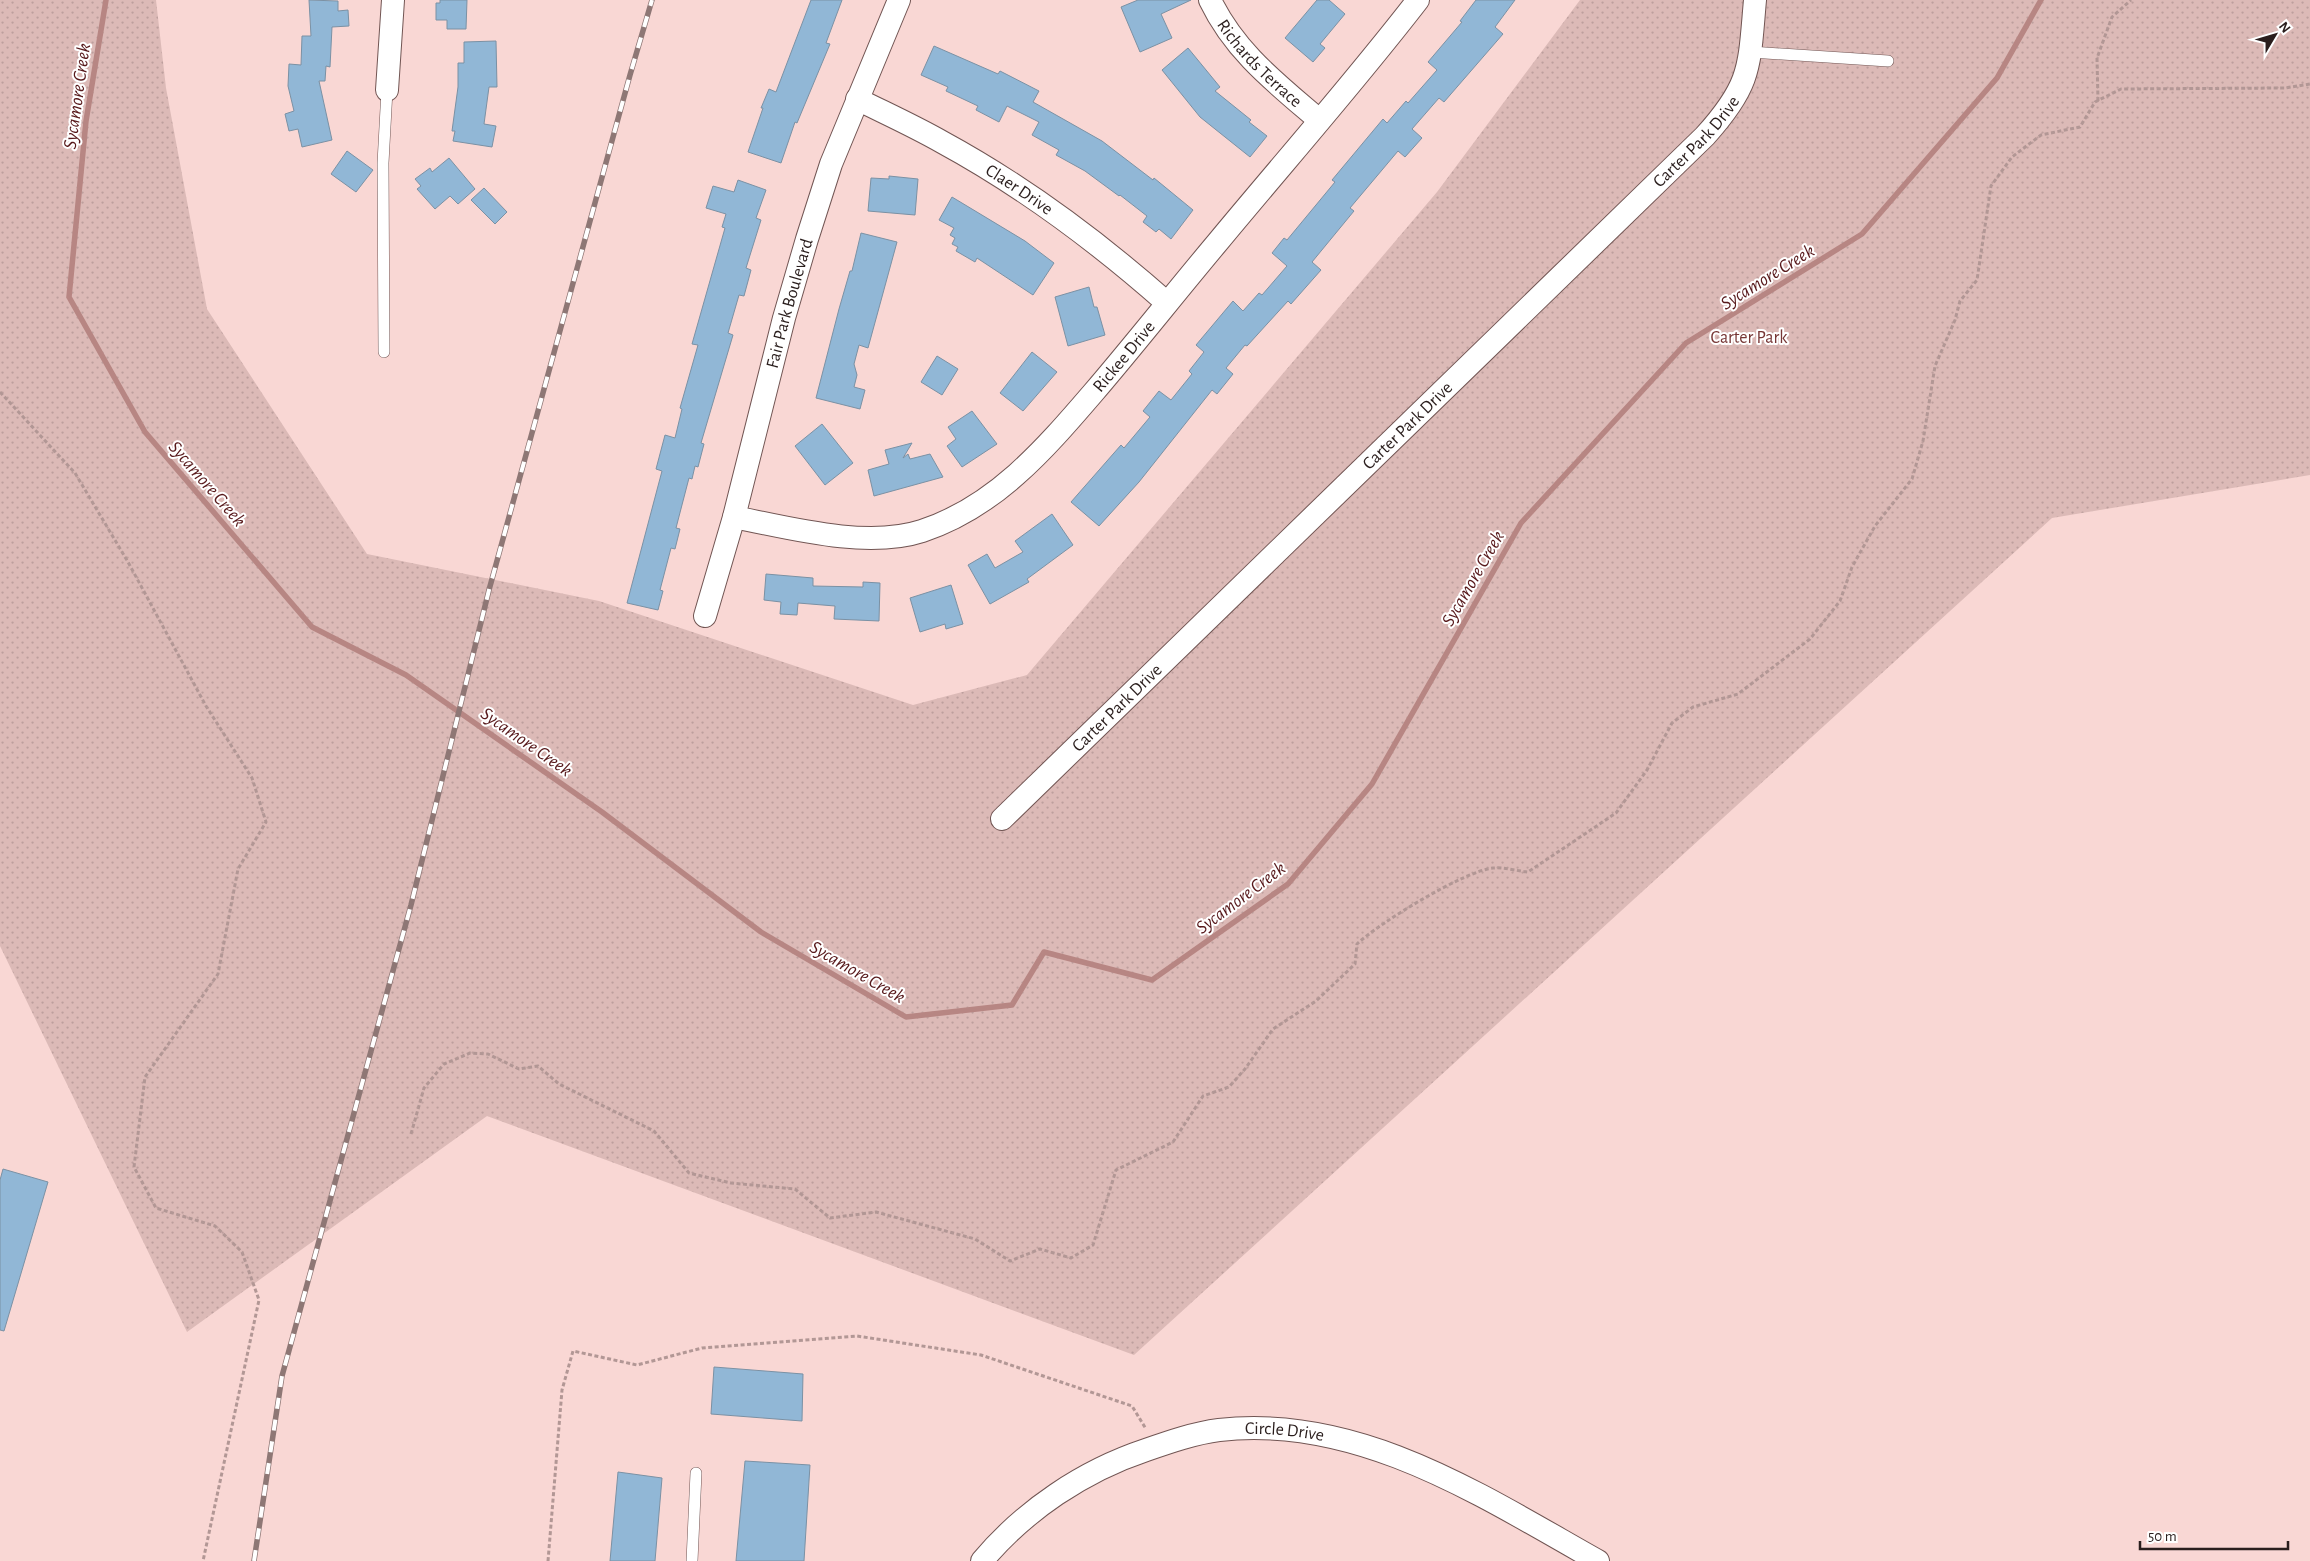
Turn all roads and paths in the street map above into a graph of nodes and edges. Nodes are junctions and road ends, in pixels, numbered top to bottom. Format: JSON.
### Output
{"nodes":[{"id":1,"x":393,"y":0,"type":"edge"},
{"id":2,"x":899,"y":0,"type":"edge"},
{"id":3,"x":1210,"y":0,"type":"edge"},
{"id":4,"x":1418,"y":0,"type":"edge"},
{"id":5,"x":1755,"y":0,"type":"edge"},
{"id":6,"x":2131,"y":0,"type":"edge"},
{"id":7,"x":1751,"y":52,"type":"junction"},
{"id":8,"x":1888,"y":61,"type":"dead end"},
{"id":9,"x":2310,"y":84,"type":"edge"},
{"id":10,"x":388,"y":90,"type":"joint"},
{"id":11,"x":857,"y":99,"type":"junction"},
{"id":12,"x":2098,"y":101,"type":"junction"},
{"id":13,"x":1319,"y":120,"type":"junction"},
{"id":14,"x":1167,"y":303,"type":"junction"},
{"id":15,"x":384,"y":352,"type":"dead end"},
{"id":16,"x":0,"y":392,"type":"edge"},
{"id":17,"x":734,"y":517,"type":"junction"},
{"id":18,"x":705,"y":616,"type":"dead end"},
{"id":19,"x":1002,"y":819,"type":"dead end"},
{"id":20,"x":412,"y":1134,"type":"dead end"},
{"id":21,"x":1157,"y":1446,"type":"junction"},
{"id":22,"x":696,"y":1473,"type":"dead end"},
{"id":23,"x":203,"y":1561,"type":"edge"},
{"id":24,"x":548,"y":1561,"type":"edge"},
{"id":25,"x":692,"y":1561,"type":"edge"},
{"id":26,"x":982,"y":1561,"type":"edge"},
{"id":27,"x":1598,"y":1561,"type":"edge"}],
"edges":[{"from":1,"to":10,"type":"street"},
{"from":2,"to":11,"type":"street","name":"Fair Park Boulevard"},
{"from":3,"to":13,"type":"street","name":"Richards Terrace"},
{"from":4,"to":13,"type":"street","name":"Rickee Drive"},
{"from":5,"to":7,"type":"street","name":"Carter Park Drive"},
{"from":6,"to":12,"type":"path"},
{"from":7,"to":8,"type":"lane"},
{"from":7,"to":19,"type":"street","name":"Carter Park Drive"},
{"from":9,"to":12,"type":"path"},
{"from":10,"to":15,"type":"lane"},
{"from":11,"to":14,"type":"street","name":"Claer Drive"},
{"from":11,"to":17,"type":"street","name":"Fair Park Boulevard"},
{"from":12,"to":20,"type":"path"},
{"from":13,"to":14,"type":"street","name":"Rickee Drive"},
{"from":14,"to":17,"type":"street","name":"Rickee Drive"},
{"from":16,"to":23,"type":"path"},
{"from":17,"to":18,"type":"street","name":"Fair Park Boulevard"},
{"from":21,"to":24,"type":"path"},
{"from":21,"to":26,"type":"street","name":"Circle Drive"},
{"from":21,"to":27,"type":"street","name":"Circle Drive"},
{"from":22,"to":25,"type":"lane"}]}
